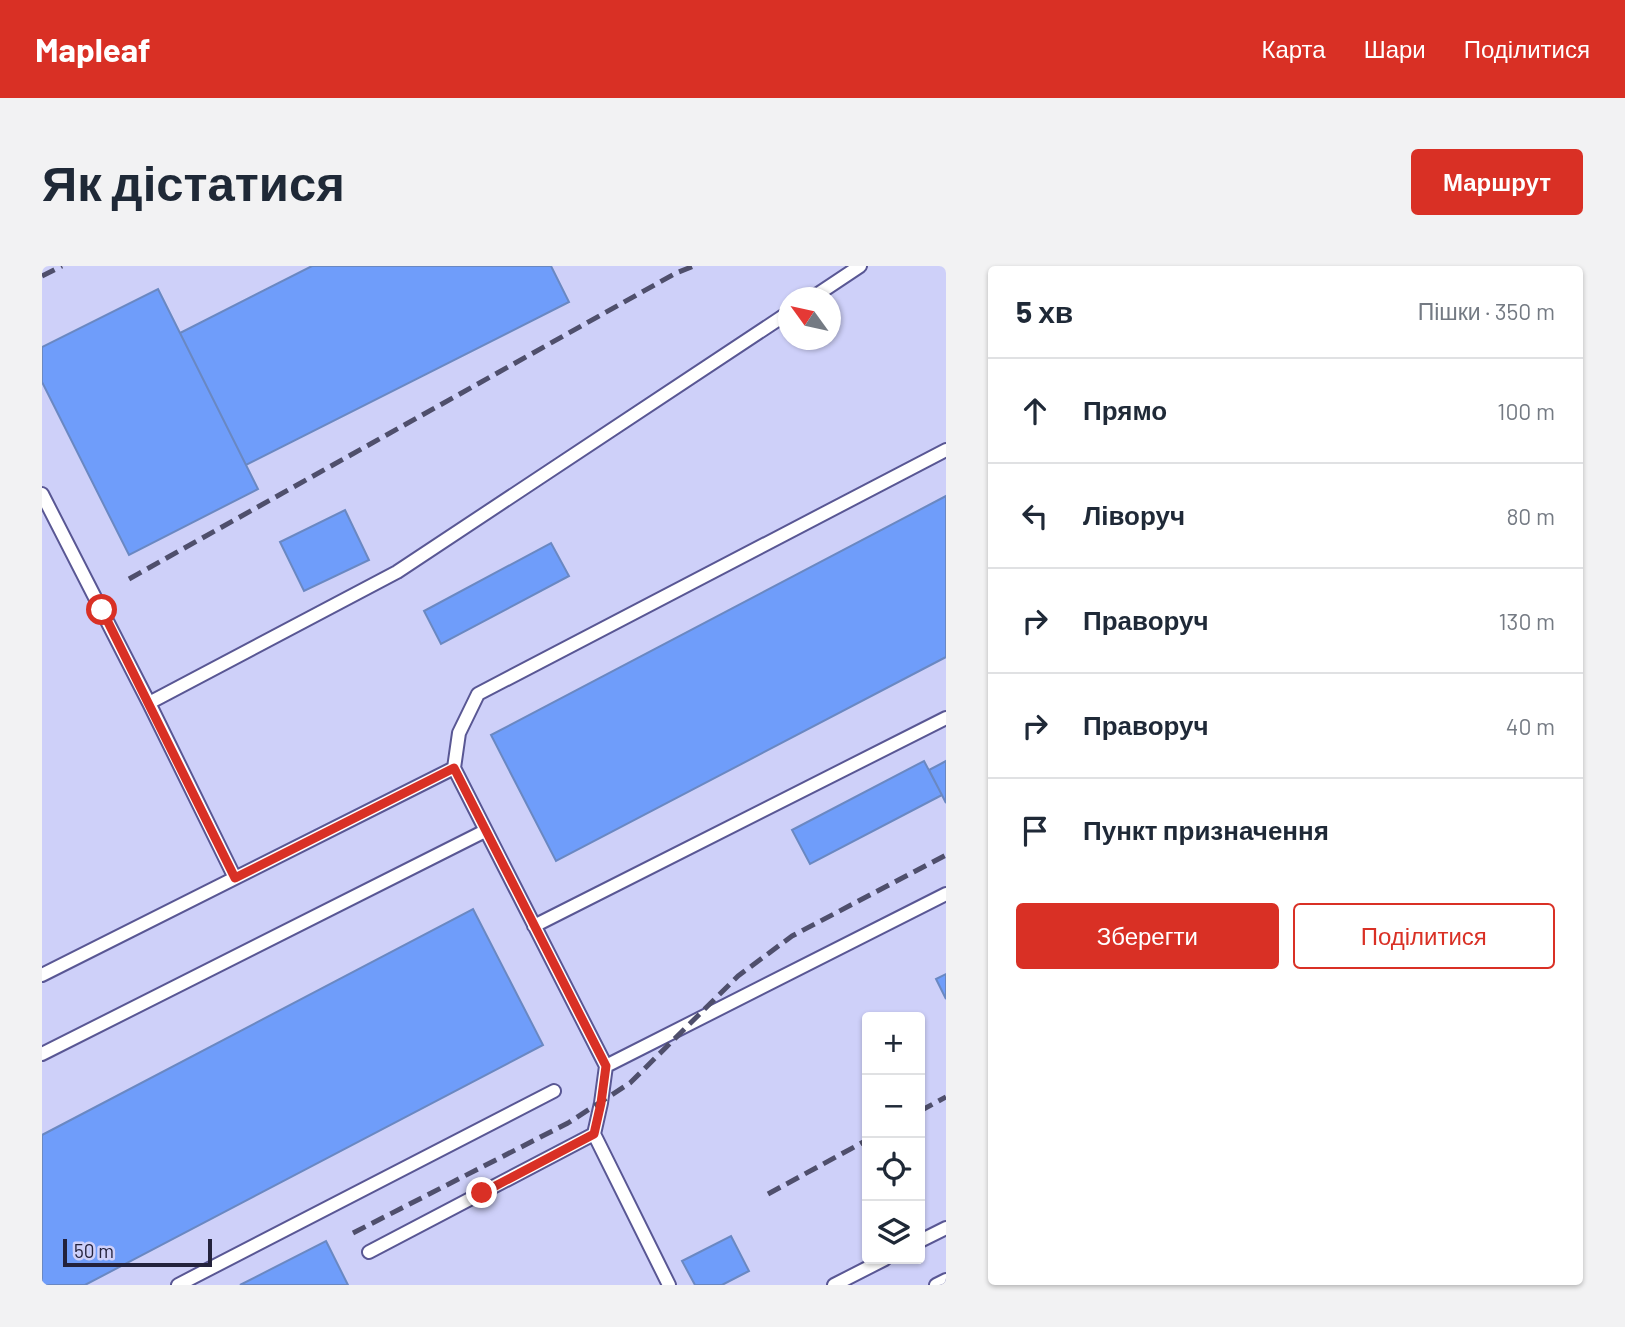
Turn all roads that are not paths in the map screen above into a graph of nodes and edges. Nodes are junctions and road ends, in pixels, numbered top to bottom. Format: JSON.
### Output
{"nodes":[{"id":1,"x":860,"y":266,"type":"edge"},
{"id":2,"x":828,"y":287,"type":"edge"},
{"id":3,"x":778,"y":320,"type":"edge"},
{"id":4,"x":946,"y":450,"type":"edge"},
{"id":5,"x":42,"y":494,"type":"edge"},
{"id":6,"x":149,"y":703,"type":"junction"},
{"id":7,"x":946,"y":718,"type":"edge"},
{"id":8,"x":454,"y":768,"type":"junction"},
{"id":9,"x":485,"y":831,"type":"junction"},
{"id":10,"x":235,"y":878,"type":"junction"},
{"id":11,"x":946,"y":894,"type":"edge"},
{"id":12,"x":534,"y":926,"type":"junction"},
{"id":13,"x":42,"y":975,"type":"edge"},
{"id":14,"x":42,"y":1054,"type":"edge"},
{"id":15,"x":606,"y":1066,"type":"junction"},
{"id":16,"x":554,"y":1091,"type":"dead end"},
{"id":17,"x":594,"y":1134,"type":"junction"},
{"id":18,"x":946,"y":1228,"type":"edge"},
{"id":19,"x":925,"y":1238,"type":"edge"},
{"id":20,"x":369,"y":1252,"type":"dead end"},
{"id":21,"x":876,"y":1264,"type":"edge"},
{"id":22,"x":946,"y":1280,"type":"edge"},
{"id":23,"x":178,"y":1285,"type":"edge"},
{"id":24,"x":669,"y":1285,"type":"edge"},
{"id":25,"x":834,"y":1285,"type":"edge"},
{"id":26,"x":936,"y":1285,"type":"edge"}],
"edges":[{"from":1,"to":2,"type":"lane"},
{"from":3,"to":6,"type":"lane"},
{"from":4,"to":8,"type":"lane"},
{"from":5,"to":6,"type":"lane"},
{"from":6,"to":10,"type":"lane"},
{"from":7,"to":12,"type":"lane"},
{"from":8,"to":9,"type":"lane"},
{"from":8,"to":10,"type":"lane"},
{"from":9,"to":12,"type":"lane"},
{"from":9,"to":14,"type":"lane"},
{"from":10,"to":13,"type":"lane"},
{"from":11,"to":15,"type":"lane"},
{"from":12,"to":15,"type":"lane"},
{"from":15,"to":17,"type":"lane"},
{"from":16,"to":23,"type":"lane"},
{"from":17,"to":20,"type":"lane"},
{"from":17,"to":24,"type":"lane"},
{"from":18,"to":19,"type":"lane"},
{"from":21,"to":25,"type":"lane"},
{"from":22,"to":26,"type":"lane"}]}
